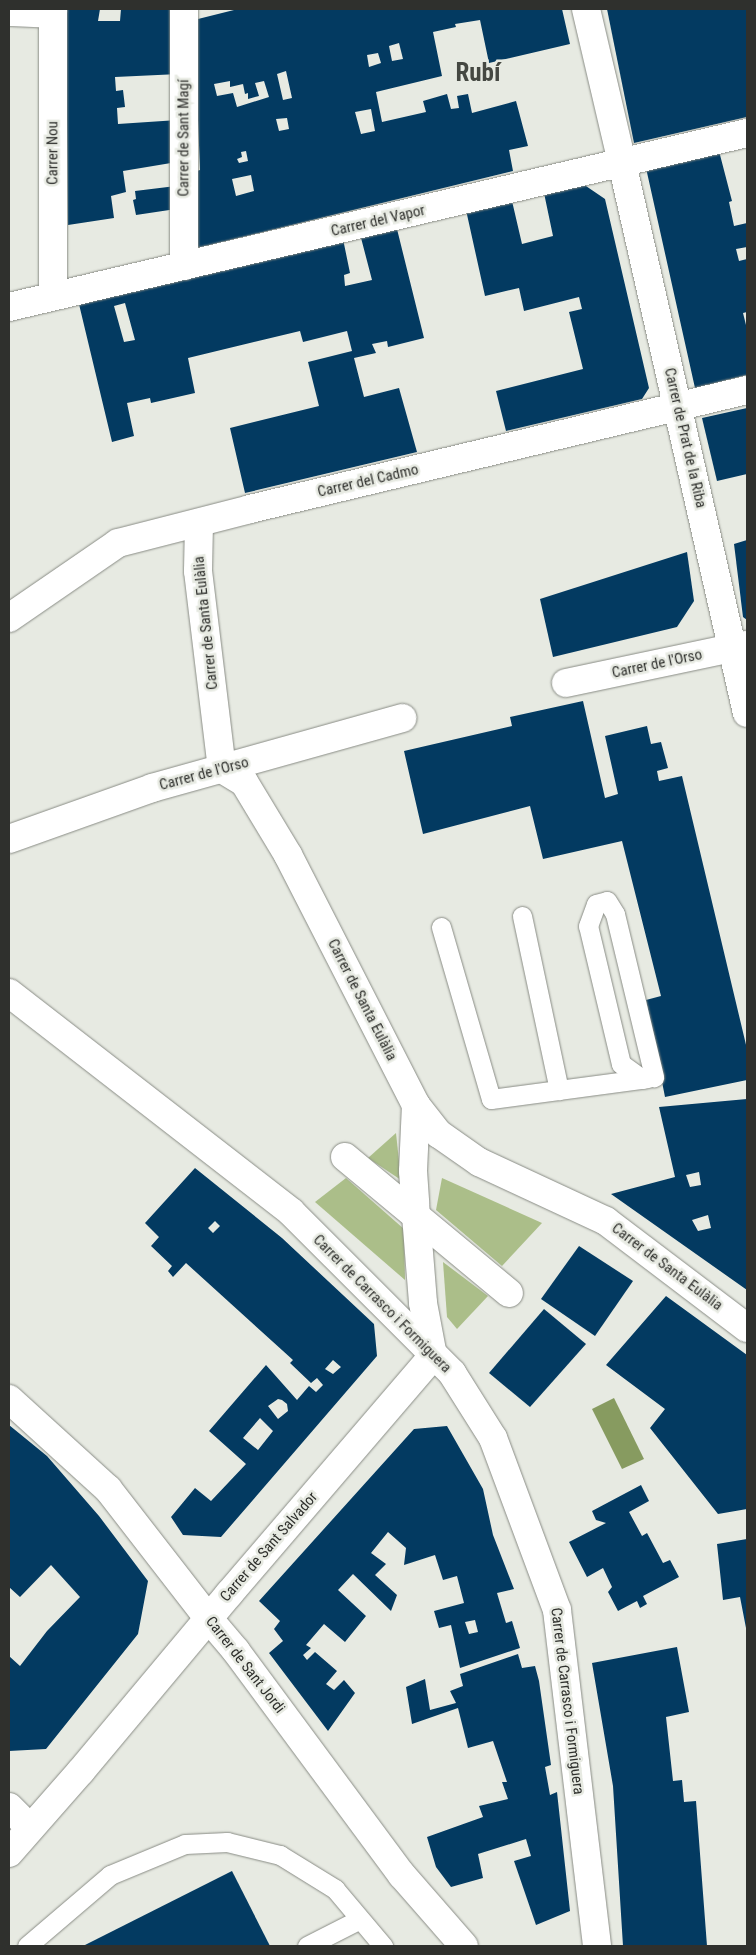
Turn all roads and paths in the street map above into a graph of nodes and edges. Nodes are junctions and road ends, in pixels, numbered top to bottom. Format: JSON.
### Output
{"nodes":[{"id":1,"x":186,"y":9,"type":"edge"},
{"id":2,"x":586,"y":9,"type":"edge"},
{"id":3,"x":53,"y":11,"type":"edge"},
{"id":4,"x":9,"y":12,"type":"edge"},
{"id":5,"x":747,"y":133,"type":"edge"},
{"id":6,"x":622,"y":163,"type":"junction"},
{"id":7,"x":184,"y":266,"type":"junction"},
{"id":8,"x":53,"y":296,"type":"junction"},
{"id":9,"x":9,"y":307,"type":"edge"},
{"id":10,"x":747,"y":390,"type":"edge"},
{"id":11,"x":677,"y":407,"type":"junction"},
{"id":12,"x":199,"y":523,"type":"junction"},
{"id":13,"x":9,"y":618,"type":"edge"},
{"id":14,"x":740,"y":647,"type":"edge"},
{"id":15,"x":566,"y":683,"type":"dead end"},
{"id":16,"x":747,"y":713,"type":"edge"},
{"id":17,"x":402,"y":718,"type":"dead end"},
{"id":18,"x":222,"y":769,"type":"junction"},
{"id":19,"x":9,"y":839,"type":"edge"},
{"id":20,"x":522,"y":916,"type":"dead end"},
{"id":21,"x":441,"y":927,"type":"dead end"},
{"id":22,"x":9,"y":994,"type":"edge"},
{"id":23,"x":652,"y":1077,"type":"junction"},
{"id":24,"x":559,"y":1090,"type":"junction"},
{"id":25,"x":416,"y":1105,"type":"junction"},
{"id":26,"x":345,"y":1157,"type":"dead end"},
{"id":27,"x":416,"y":1218,"type":"junction"},
{"id":28,"x":509,"y":1293,"type":"dead end"},
{"id":29,"x":747,"y":1328,"type":"edge"},
{"id":30,"x":433,"y":1356,"type":"junction"},
{"id":31,"x":9,"y":1399,"type":"edge"},
{"id":32,"x":208,"y":1619,"type":"junction"},
{"id":33,"x":9,"y":1807,"type":"edge"},
{"id":34,"x":30,"y":1828,"type":"junction"},
{"id":35,"x":9,"y":1853,"type":"edge"},
{"id":36,"x":360,"y":1919,"type":"junction"},
{"id":37,"x":27,"y":1946,"type":"edge"},
{"id":38,"x":307,"y":1946,"type":"edge"},
{"id":39,"x":383,"y":1946,"type":"edge"},
{"id":40,"x":464,"y":1946,"type":"edge"},
{"id":41,"x":597,"y":1946,"type":"edge"}],
"edges":[{"from":1,"to":7,"type":"street","name":"Carrer de Sant Magí"},
{"from":2,"to":6,"type":"street","name":"Carrer de Prat de la Riba"},
{"from":3,"to":4,"type":"street"},
{"from":3,"to":8,"type":"street","name":"Carrer Nou"},
{"from":5,"to":6,"type":"street","name":"Carrer del Vapor"},
{"from":6,"to":7,"type":"street","name":"Carrer del Vapor"},
{"from":6,"to":11,"type":"street","name":"Carrer de Prat de la Riba"},
{"from":7,"to":8,"type":"street","name":"Carrer del Vapor"},
{"from":8,"to":9,"type":"street","name":"Carrer del Vapor"},
{"from":10,"to":11,"type":"street","name":"Carrer del Cadmo"},
{"from":11,"to":12,"type":"street","name":"Carrer del Cadmo"},
{"from":11,"to":14,"type":"street","name":"Carrer de Prat de la Riba"},
{"from":12,"to":13,"type":"street","name":"Carrer del Cadmo"},
{"from":12,"to":18,"type":"street","name":"Carrer de Santa Eulàlia"},
{"from":14,"to":15,"type":"street","name":"Carrer de l'Orso"},
{"from":14,"to":16,"type":"street","name":"Carrer de Prat de la Riba"},
{"from":17,"to":18,"type":"street","name":"Carrer de l'Orso"},
{"from":18,"to":19,"type":"street","name":"Carrer de l'Orso"},
{"from":18,"to":25,"type":"street","name":"Carrer de Santa Eulàlia"},
{"from":20,"to":24,"type":"lane"},
{"from":21,"to":24,"type":"lane"},
{"from":22,"to":30,"type":"street","name":"Carrer de Carrasco i Formiguera"},
{"from":23,"to":23,"type":"lane"},
{"from":23,"to":24,"type":"lane"},
{"from":25,"to":27,"type":"street"},
{"from":25,"to":29,"type":"street","name":"Carrer de Santa Eulàlia"},
{"from":26,"to":27,"type":"street"},
{"from":27,"to":28,"type":"street"},
{"from":27,"to":30,"type":"street"},
{"from":30,"to":32,"type":"street","name":"Carrer de Sant Salvador"},
{"from":30,"to":41,"type":"street","name":"Carrer de Carrasco i Formiguera"},
{"from":31,"to":32,"type":"street","name":"Carrer de Sant Jordi"},
{"from":32,"to":34,"type":"street","name":"Carrer de Sant Salvador"},
{"from":32,"to":40,"type":"street","name":"Carrer de Sant Jordi"},
{"from":33,"to":34,"type":"street"},
{"from":34,"to":35,"type":"street","name":"Carrer de Sant Salvador"},
{"from":36,"to":37,"type":"lane"},
{"from":36,"to":38,"type":"lane"},
{"from":36,"to":39,"type":"lane"}]}
